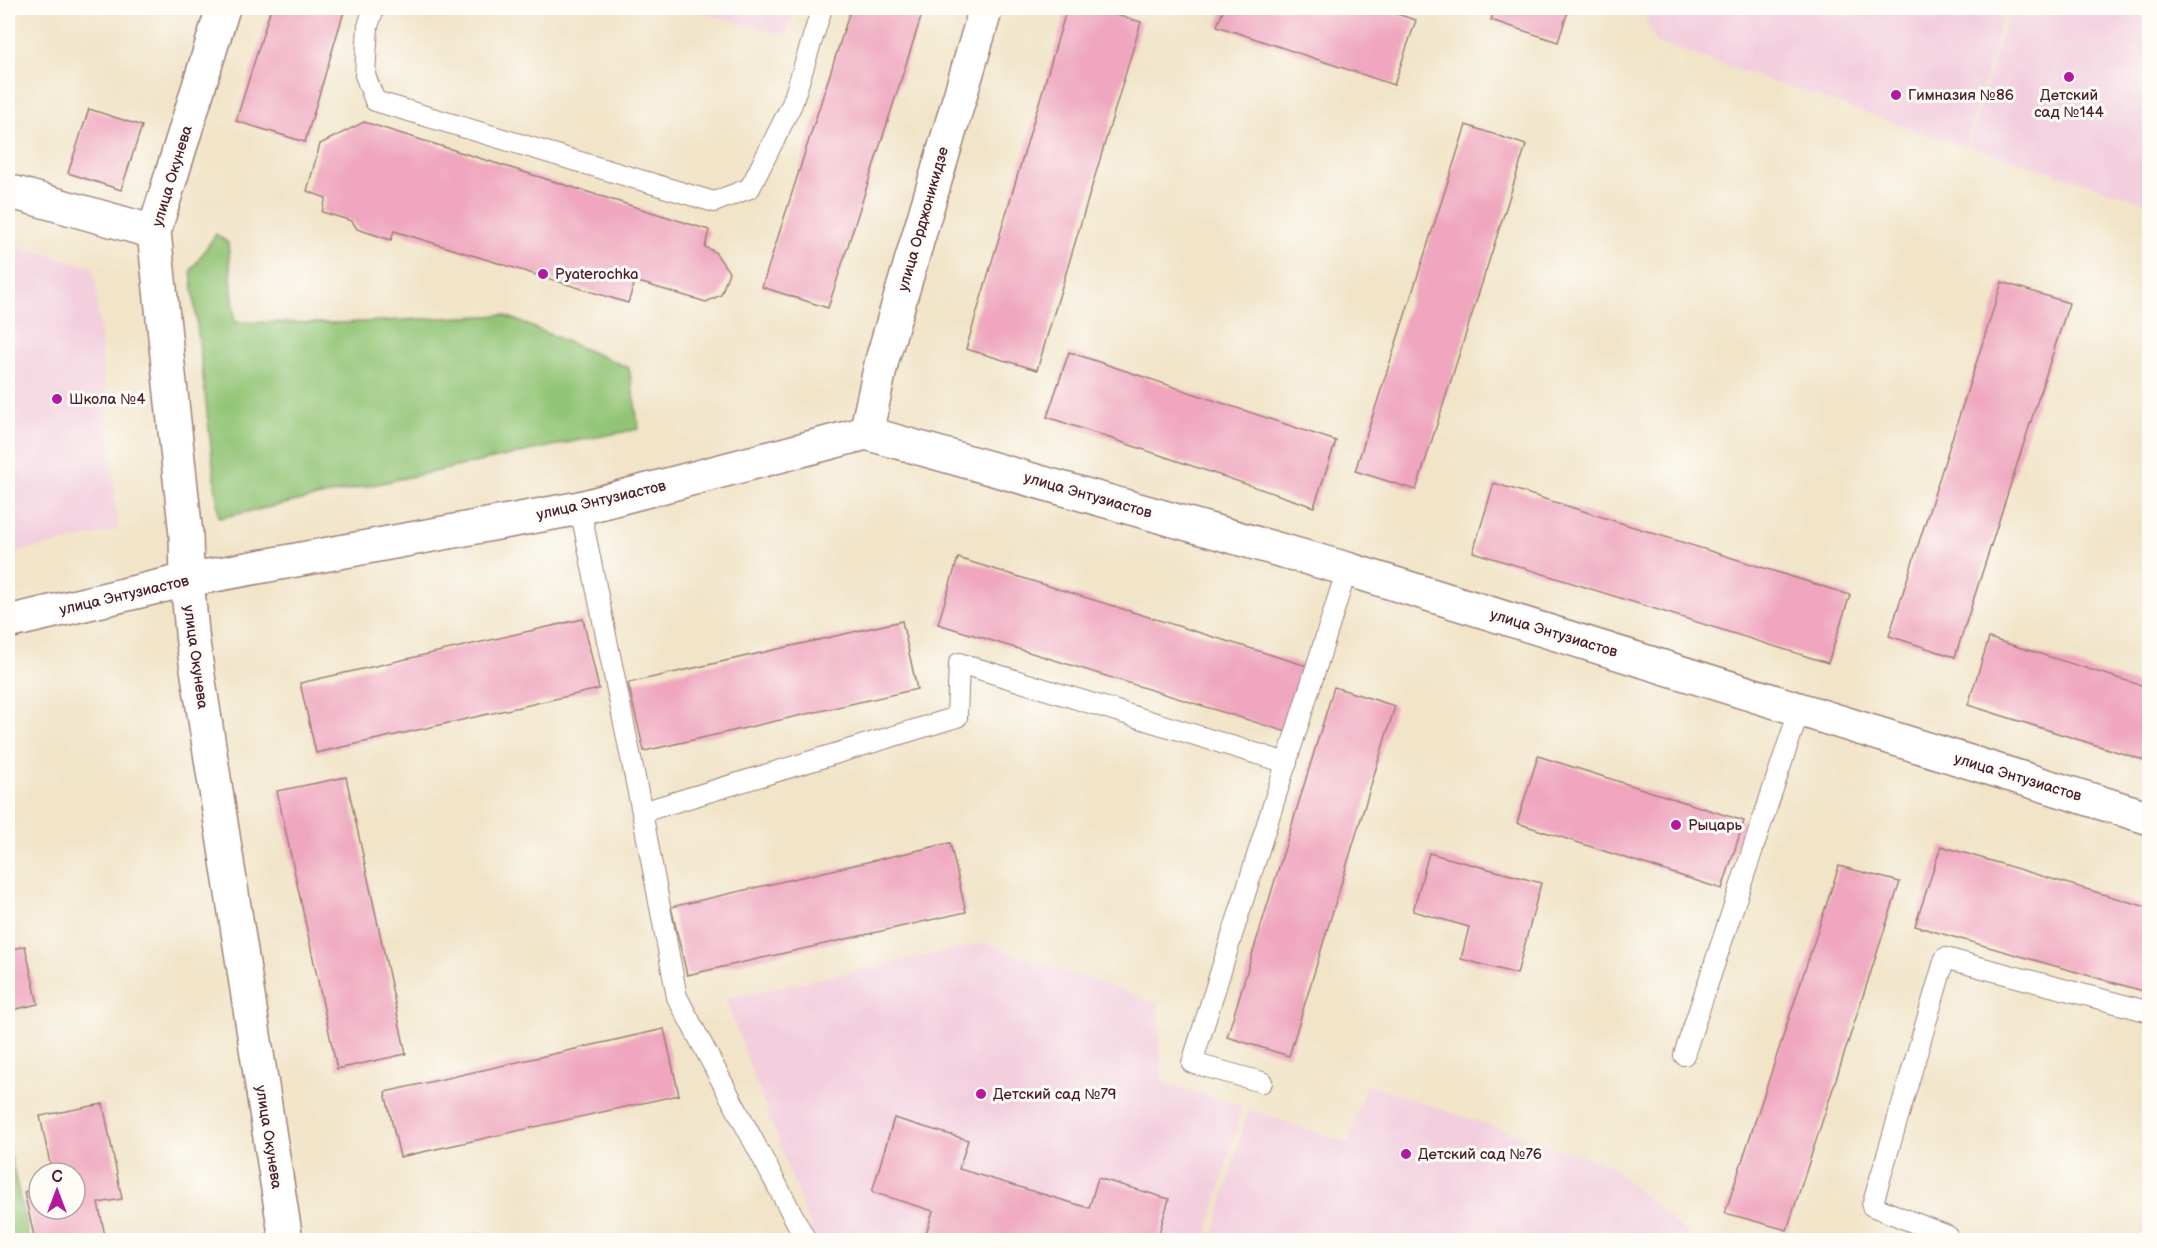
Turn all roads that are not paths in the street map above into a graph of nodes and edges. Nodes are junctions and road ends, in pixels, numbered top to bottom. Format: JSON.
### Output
{"nodes":[{"id":1,"x":223,"y":8,"type":"edge"},
{"id":2,"x":374,"y":8,"type":"edge"},
{"id":3,"x":822,"y":8,"type":"edge"},
{"id":4,"x":986,"y":8,"type":"edge"},
{"id":5,"x":8,"y":191,"type":"edge"},
{"id":6,"x":154,"y":232,"type":"junction"},
{"id":7,"x":866,"y":433,"type":"junction"},
{"id":8,"x":580,"y":508,"type":"junction"},
{"id":9,"x":1347,"y":569,"type":"junction"},
{"id":10,"x":187,"y":580,"type":"junction"},
{"id":11,"x":8,"y":622,"type":"edge"},
{"id":12,"x":1800,"y":708,"type":"junction"},
{"id":13,"x":1287,"y":763,"type":"junction"},
{"id":14,"x":642,"y":812,"type":"junction"},
{"id":15,"x":2150,"y":818,"type":"edge"},
{"id":16,"x":2150,"y":1012,"type":"edge"},
{"id":17,"x":1684,"y":1054,"type":"dead end"},
{"id":18,"x":1262,"y":1082,"type":"dead end"},
{"id":19,"x":286,"y":1240,"type":"edge"},
{"id":20,"x":806,"y":1240,"type":"edge"},
{"id":21,"x":1946,"y":1240,"type":"edge"}],
"edges":[{"from":1,"to":6,"type":"street","name":"улица Окунева"},
{"from":2,"to":3,"type":"lane"},
{"from":4,"to":7,"type":"street","name":"улица Орджоникидзе"},
{"from":5,"to":6,"type":"street"},
{"from":6,"to":10,"type":"street","name":"улица Окунева"},
{"from":7,"to":8,"type":"street","name":"улица Энтузиастов"},
{"from":7,"to":9,"type":"street","name":"улица Энтузиастов"},
{"from":8,"to":10,"type":"street","name":"улица Энтузиастов"},
{"from":8,"to":14,"type":"lane"},
{"from":9,"to":12,"type":"street","name":"улица Энтузиастов"},
{"from":9,"to":13,"type":"lane"},
{"from":10,"to":11,"type":"street","name":"улица Энтузиастов"},
{"from":10,"to":19,"type":"street","name":"улица Окунева"},
{"from":12,"to":15,"type":"street","name":"улица Энтузиастов"},
{"from":12,"to":17,"type":"lane"},
{"from":13,"to":14,"type":"lane"},
{"from":13,"to":18,"type":"lane"},
{"from":14,"to":20,"type":"lane"},
{"from":16,"to":21,"type":"lane"}]}
